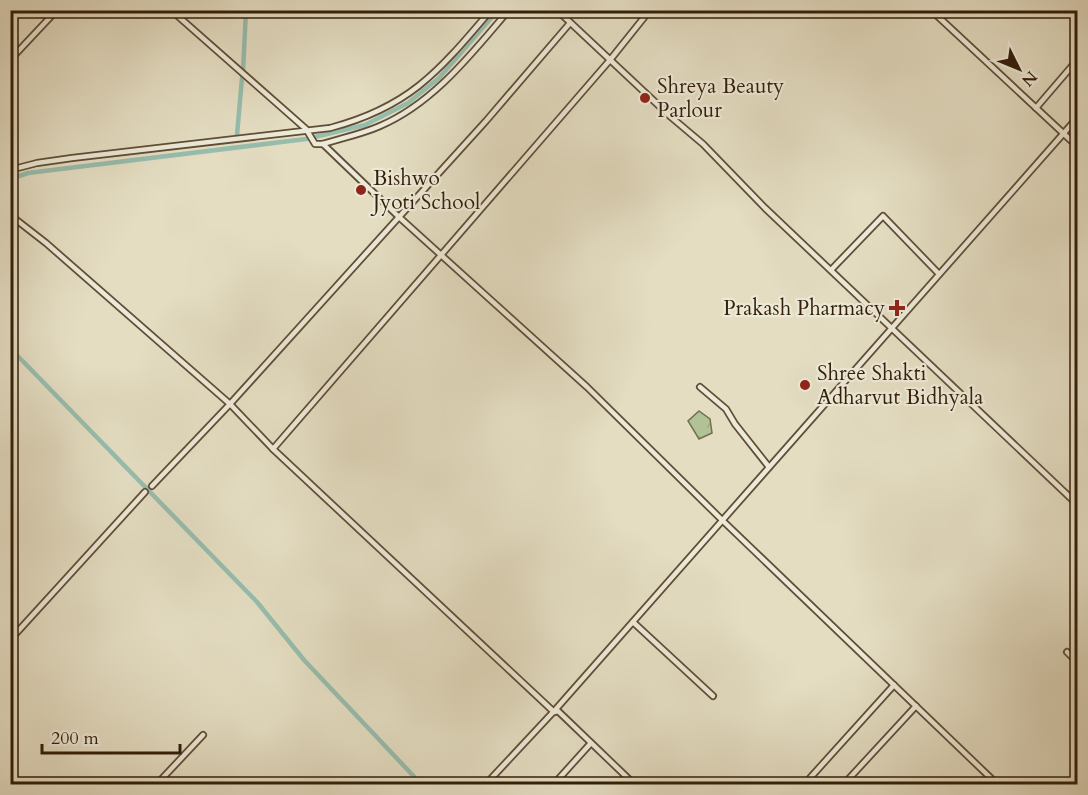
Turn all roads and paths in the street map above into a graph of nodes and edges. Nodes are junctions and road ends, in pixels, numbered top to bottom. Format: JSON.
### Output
{"nodes":[{"id":1,"x":57,"y":10,"type":"edge"},
{"id":2,"x":171,"y":10,"type":"edge"},
{"id":3,"x":491,"y":10,"type":"edge"},
{"id":4,"x":509,"y":10,"type":"edge"},
{"id":5,"x":557,"y":10,"type":"edge"},
{"id":6,"x":650,"y":10,"type":"edge"},
{"id":7,"x":931,"y":10,"type":"edge"},
{"id":8,"x":570,"y":23,"type":"junction"},
{"id":9,"x":1077,"y":59,"type":"edge"},
{"id":10,"x":10,"y":60,"type":"edge"},
{"id":11,"x":610,"y":60,"type":"junction"},
{"id":12,"x":1036,"y":108,"type":"junction"},
{"id":13,"x":1077,"y":117,"type":"edge"},
{"id":14,"x":308,"y":132,"type":"junction"},
{"id":15,"x":1063,"y":133,"type":"junction"},
{"id":16,"x":323,"y":144,"type":"junction"},
{"id":17,"x":1077,"y":147,"type":"edge"},
{"id":18,"x":10,"y":170,"type":"edge"},
{"id":19,"x":10,"y":215,"type":"edge"},
{"id":20,"x":399,"y":217,"type":"junction"},
{"id":21,"x":441,"y":253,"type":"junction"},
{"id":22,"x":831,"y":270,"type":"junction"},
{"id":23,"x":939,"y":274,"type":"junction"},
{"id":24,"x":892,"y":328,"type":"junction"},
{"id":25,"x":700,"y":387,"type":"dead end"},
{"id":26,"x":230,"y":404,"type":"junction"},
{"id":27,"x":273,"y":449,"type":"junction"},
{"id":28,"x":769,"y":467,"type":"junction"},
{"id":29,"x":152,"y":486,"type":"dead end"},
{"id":30,"x":145,"y":492,"type":"dead end"},
{"id":31,"x":1077,"y":505,"type":"edge"},
{"id":32,"x":722,"y":520,"type":"junction"},
{"id":33,"x":633,"y":622,"type":"junction"},
{"id":34,"x":10,"y":640,"type":"edge"},
{"id":35,"x":1067,"y":652,"type":"dead end"},
{"id":36,"x":1077,"y":663,"type":"edge"},
{"id":37,"x":894,"y":686,"type":"junction"},
{"id":38,"x":713,"y":696,"type":"dead end"},
{"id":39,"x":916,"y":706,"type":"junction"},
{"id":40,"x":554,"y":712,"type":"junction"},
{"id":41,"x":203,"y":735,"type":"dead end"},
{"id":42,"x":591,"y":742,"type":"junction"},
{"id":43,"x":810,"y":778,"type":"dead end"},
{"id":44,"x":157,"y":784,"type":"edge"},
{"id":45,"x":486,"y":784,"type":"edge"},
{"id":46,"x":554,"y":784,"type":"edge"},
{"id":47,"x":634,"y":784,"type":"edge"},
{"id":48,"x":844,"y":784,"type":"edge"},
{"id":49,"x":997,"y":784,"type":"edge"}],
"edges":[{"from":1,"to":10,"type":"street"},
{"from":2,"to":14,"type":"street"},
{"from":3,"to":14,"type":"street"},
{"from":4,"to":16,"type":"street"},
{"from":5,"to":8,"type":"street"},
{"from":6,"to":11,"type":"street"},
{"from":7,"to":12,"type":"street"},
{"from":8,"to":11,"type":"street"},
{"from":8,"to":20,"type":"street"},
{"from":9,"to":12,"type":"street"},
{"from":11,"to":21,"type":"street"},
{"from":11,"to":22,"type":"street"},
{"from":12,"to":15,"type":"street"},
{"from":13,"to":15,"type":"street"},
{"from":14,"to":16,"type":"street"},
{"from":14,"to":18,"type":"street"},
{"from":15,"to":17,"type":"street"},
{"from":15,"to":23,"type":"street"},
{"from":16,"to":20,"type":"street"},
{"from":19,"to":26,"type":"street"},
{"from":20,"to":21,"type":"street"},
{"from":20,"to":26,"type":"street"},
{"from":21,"to":27,"type":"street"},
{"from":21,"to":32,"type":"street"},
{"from":22,"to":23,"type":"street"},
{"from":22,"to":24,"type":"street"},
{"from":23,"to":24,"type":"street"},
{"from":24,"to":28,"type":"street"},
{"from":24,"to":31,"type":"street"},
{"from":25,"to":28,"type":"street"},
{"from":26,"to":27,"type":"street"},
{"from":26,"to":29,"type":"street"},
{"from":27,"to":40,"type":"street"},
{"from":28,"to":32,"type":"street"},
{"from":30,"to":34,"type":"street"},
{"from":32,"to":33,"type":"street"},
{"from":32,"to":37,"type":"street"},
{"from":33,"to":38,"type":"street"},
{"from":33,"to":40,"type":"street"},
{"from":35,"to":36,"type":"street"},
{"from":37,"to":39,"type":"street"},
{"from":37,"to":43,"type":"street"},
{"from":39,"to":48,"type":"street"},
{"from":39,"to":49,"type":"street"},
{"from":40,"to":42,"type":"street"},
{"from":40,"to":45,"type":"street"},
{"from":41,"to":44,"type":"street"},
{"from":42,"to":46,"type":"street"},
{"from":42,"to":47,"type":"street"}]}
